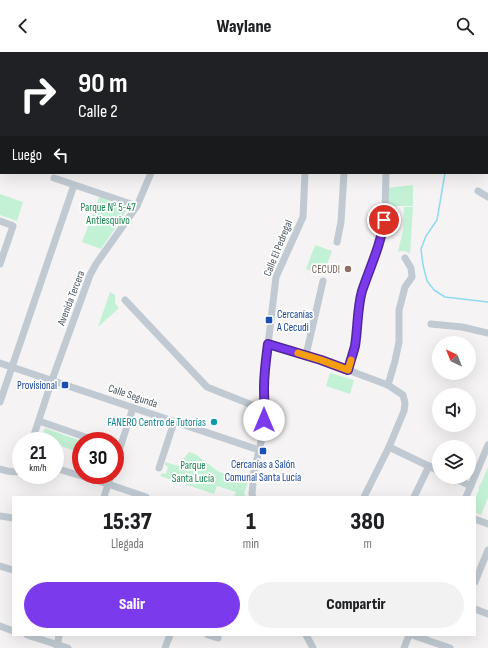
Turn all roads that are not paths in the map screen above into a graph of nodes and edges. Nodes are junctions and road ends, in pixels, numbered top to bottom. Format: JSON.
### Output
{"nodes":[{"id":1,"x":151,"y":174,"type":"edge"},
{"id":2,"x":305,"y":174,"type":"edge"},
{"id":3,"x":344,"y":174,"type":"edge"},
{"id":4,"x":386,"y":174,"type":"edge"},
{"id":5,"x":54,"y":178,"type":"dead end"},
{"id":6,"x":74,"y":185,"type":"junction"},
{"id":7,"x":478,"y":191,"type":"dead end"},
{"id":8,"x":488,"y":197,"type":"edge"},
{"id":9,"x":137,"y":206,"type":"junction"},
{"id":10,"x":0,"y":221,"type":"edge"},
{"id":11,"x":337,"y":242,"type":"dead end"},
{"id":12,"x":405,"y":258,"type":"dead end"},
{"id":13,"x":0,"y":264,"type":"edge"},
{"id":14,"x":323,"y":281,"type":"dead end"},
{"id":15,"x":125,"y":300,"type":"dead end"},
{"id":16,"x":431,"y":324,"type":"dead end"},
{"id":17,"x":488,"y":333,"type":"edge"},
{"id":18,"x":268,"y":344,"type":"junction"},
{"id":19,"x":306,"y":355,"type":"junction"},
{"id":20,"x":0,"y":363,"type":"edge"},
{"id":21,"x":12,"y":367,"type":"junction"},
{"id":22,"x":348,"y":370,"type":"junction"},
{"id":23,"x":52,"y":380,"type":"junction"},
{"id":24,"x":388,"y":385,"type":"junction"},
{"id":25,"x":0,"y":402,"type":"edge"},
{"id":26,"x":133,"y":408,"type":"junction"},
{"id":27,"x":265,"y":410,"type":"junction"},
{"id":28,"x":39,"y":421,"type":"junction"},
{"id":29,"x":174,"y":422,"type":"junction"},
{"id":30,"x":35,"y":432,"type":"edge"},
{"id":31,"x":72,"y":432,"type":"edge"},
{"id":32,"x":123,"y":432,"type":"edge"},
{"id":33,"x":488,"y":445,"type":"edge"},
{"id":34,"x":389,"y":447,"type":"junction"},
{"id":35,"x":258,"y":450,"type":"junction"},
{"id":36,"x":429,"y":466,"type":"junction"},
{"id":37,"x":159,"y":468,"type":"dead end"},
{"id":38,"x":432,"y":468,"type":"edge"},
{"id":39,"x":0,"y":469,"type":"edge"},
{"id":40,"x":12,"y":472,"type":"edge"},
{"id":41,"x":108,"y":484,"type":"joint"},
{"id":42,"x":467,"y":484,"type":"edge"},
{"id":43,"x":471,"y":486,"type":"junction"},
{"id":44,"x":104,"y":496,"type":"edge"},
{"id":45,"x":143,"y":496,"type":"edge"},
{"id":46,"x":253,"y":496,"type":"edge"},
{"id":47,"x":364,"y":496,"type":"edge"},
{"id":48,"x":414,"y":496,"type":"edge"},
{"id":49,"x":466,"y":496,"type":"edge"},
{"id":50,"x":0,"y":516,"type":"edge"},
{"id":51,"x":12,"y":518,"type":"edge"},
{"id":52,"x":476,"y":519,"type":"edge"},
{"id":53,"x":488,"y":524,"type":"edge"},
{"id":54,"x":488,"y":550,"type":"edge"},
{"id":55,"x":0,"y":566,"type":"edge"},
{"id":56,"x":480,"y":569,"type":"junction"},
{"id":57,"x":12,"y":570,"type":"edge"},
{"id":58,"x":488,"y":572,"type":"edge"},
{"id":59,"x":476,"y":579,"type":"edge"},
{"id":60,"x":476,"y":609,"type":"edge"},
{"id":61,"x":488,"y":614,"type":"edge"},
{"id":62,"x":0,"y":626,"type":"edge"},
{"id":63,"x":12,"y":630,"type":"edge"},
{"id":64,"x":30,"y":636,"type":"edge"},
{"id":65,"x":59,"y":636,"type":"edge"},
{"id":66,"x":170,"y":636,"type":"edge"},
{"id":67,"x":307,"y":636,"type":"edge"},
{"id":68,"x":409,"y":636,"type":"edge"},
{"id":69,"x":415,"y":636,"type":"edge"},
{"id":70,"x":57,"y":646,"type":"edge"},
{"id":71,"x":68,"y":648,"type":"edge"},
{"id":72,"x":165,"y":648,"type":"edge"},
{"id":73,"x":313,"y":648,"type":"edge"},
{"id":74,"x":404,"y":648,"type":"edge"},
{"id":75,"x":450,"y":648,"type":"edge"}],
"edges":[{"from":1,"to":9,"type":"street","name":"Avenida Tercera"},
{"from":2,"to":18,"type":"street","name":"Calle El Pedregal"},
{"from":3,"to":11,"type":"street"},
{"from":4,"to":22,"type":"street"},
{"from":5,"to":6,"type":"street"},
{"from":6,"to":9,"type":"street"},
{"from":6,"to":21,"type":"street"},
{"from":7,"to":8,"type":"street"},
{"from":9,"to":23,"type":"street","name":"Avenida Tercera"},
{"from":10,"to":13,"type":"street"},
{"from":12,"to":24,"type":"street"},
{"from":14,"to":19,"type":"street"},
{"from":15,"to":27,"type":"street"},
{"from":16,"to":17,"type":"street"},
{"from":18,"to":19,"type":"street"},
{"from":18,"to":27,"type":"street","name":"Calle El Pedregal"},
{"from":19,"to":22,"type":"street"},
{"from":20,"to":21,"type":"street","name":"Calle Segunda"},
{"from":21,"to":23,"type":"street","name":"Calle Segunda"},
{"from":21,"to":25,"type":"street"},
{"from":22,"to":24,"type":"street"},
{"from":23,"to":26,"type":"street","name":"Calle Segunda"},
{"from":23,"to":28,"type":"street","name":"Avenida Tercera"},
{"from":24,"to":34,"type":"street"},
{"from":26,"to":29,"type":"street","name":"Calle Segunda"},
{"from":26,"to":32,"type":"street"},
{"from":27,"to":35,"type":"street","name":"Calle El Pedregal"},
{"from":28,"to":30,"type":"street","name":"Avenida Tercera"},
{"from":28,"to":31,"type":"street"},
{"from":29,"to":35,"type":"street","name":"Calle Segunda"},
{"from":29,"to":37,"type":"street"},
{"from":33,"to":43,"type":"street"},
{"from":34,"to":36,"type":"street"},
{"from":34,"to":47,"type":"street"},
{"from":35,"to":46,"type":"street","name":"Calle El Pedregal"},
{"from":36,"to":38,"type":"street"},
{"from":36,"to":48,"type":"street"},
{"from":39,"to":40,"type":"street"},
{"from":41,"to":44,"type":"street"},
{"from":41,"to":45,"type":"street"},
{"from":42,"to":43,"type":"street"},
{"from":43,"to":49,"type":"street"},
{"from":50,"to":51,"type":"street"},
{"from":52,"to":53,"type":"street"},
{"from":54,"to":56,"type":"street"},
{"from":55,"to":57,"type":"street"},
{"from":56,"to":58,"type":"street"},
{"from":56,"to":59,"type":"street"},
{"from":60,"to":61,"type":"street"},
{"from":62,"to":63,"type":"street"},
{"from":64,"to":70,"type":"street"},
{"from":65,"to":70,"type":"street"},
{"from":66,"to":72,"type":"street"},
{"from":67,"to":73,"type":"street"},
{"from":68,"to":74,"type":"street"},
{"from":69,"to":75,"type":"street"},
{"from":70,"to":71,"type":"street"}]}
